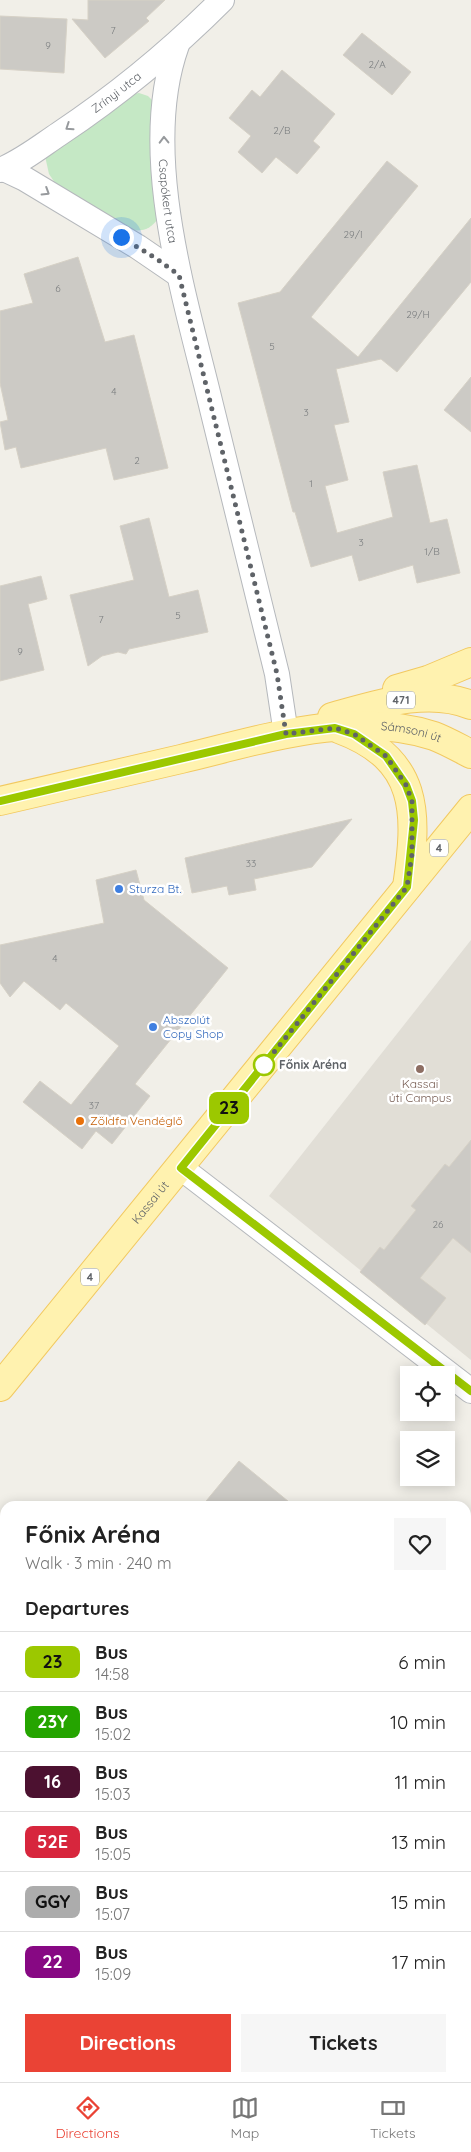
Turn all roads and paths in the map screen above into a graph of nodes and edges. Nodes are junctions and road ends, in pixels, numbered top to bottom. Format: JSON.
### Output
{"nodes":[{"id":1,"x":222,"y":0,"type":"edge"},
{"id":2,"x":178,"y":44,"type":"junction"},
{"id":3,"x":2,"y":170,"type":"edge"},
{"id":4,"x":179,"y":275,"type":"junction"},
{"id":5,"x":471,"y":662,"type":"edge"},
{"id":6,"x":471,"y":705,"type":"edge"},
{"id":7,"x":333,"y":722,"type":"junction"},
{"id":8,"x":286,"y":734,"type":"junction"},
{"id":9,"x":471,"y":754,"type":"edge"},
{"id":10,"x":0,"y":801,"type":"edge"},
{"id":11,"x":471,"y":810,"type":"edge"},
{"id":12,"x":407,"y":887,"type":"junction"},
{"id":13,"x":181,"y":1168,"type":"junction"},
{"id":14,"x":0,"y":1387,"type":"edge"},
{"id":15,"x":471,"y":1392,"type":"edge"}],
"edges":[{"from":1,"to":2,"type":"street","name":"Zrínyi utca"},
{"from":2,"to":3,"type":"street","name":"Zrínyi utca","one_way":true},
{"from":4,"to":2,"type":"street","name":"Csapókert utca","one_way":true},
{"from":3,"to":4,"type":"street","one_way":true},
{"from":4,"to":8,"type":"street","name":"Csapókert utca"},
{"from":5,"to":7,"type":"main road"},
{"from":6,"to":7,"type":"main road","name":"Sámsoni út","number":"471"},
{"from":7,"to":8,"type":"main road","name":"Sámsoni út","number":"471"},
{"from":7,"to":9,"type":"main road","name":"Sámsoni út","number":"471"},
{"from":7,"to":12,"type":"main road"},
{"from":8,"to":10,"type":"main road","name":"Sámsoni út","number":"471"},
{"from":11,"to":12,"type":"main road","name":"Kassai út","number":"4"},
{"from":12,"to":13,"type":"main road","name":"Kassai út","number":"4"},
{"from":13,"to":14,"type":"main road","name":"Kassai út","number":"4"},
{"from":13,"to":15,"type":"street"}]}
